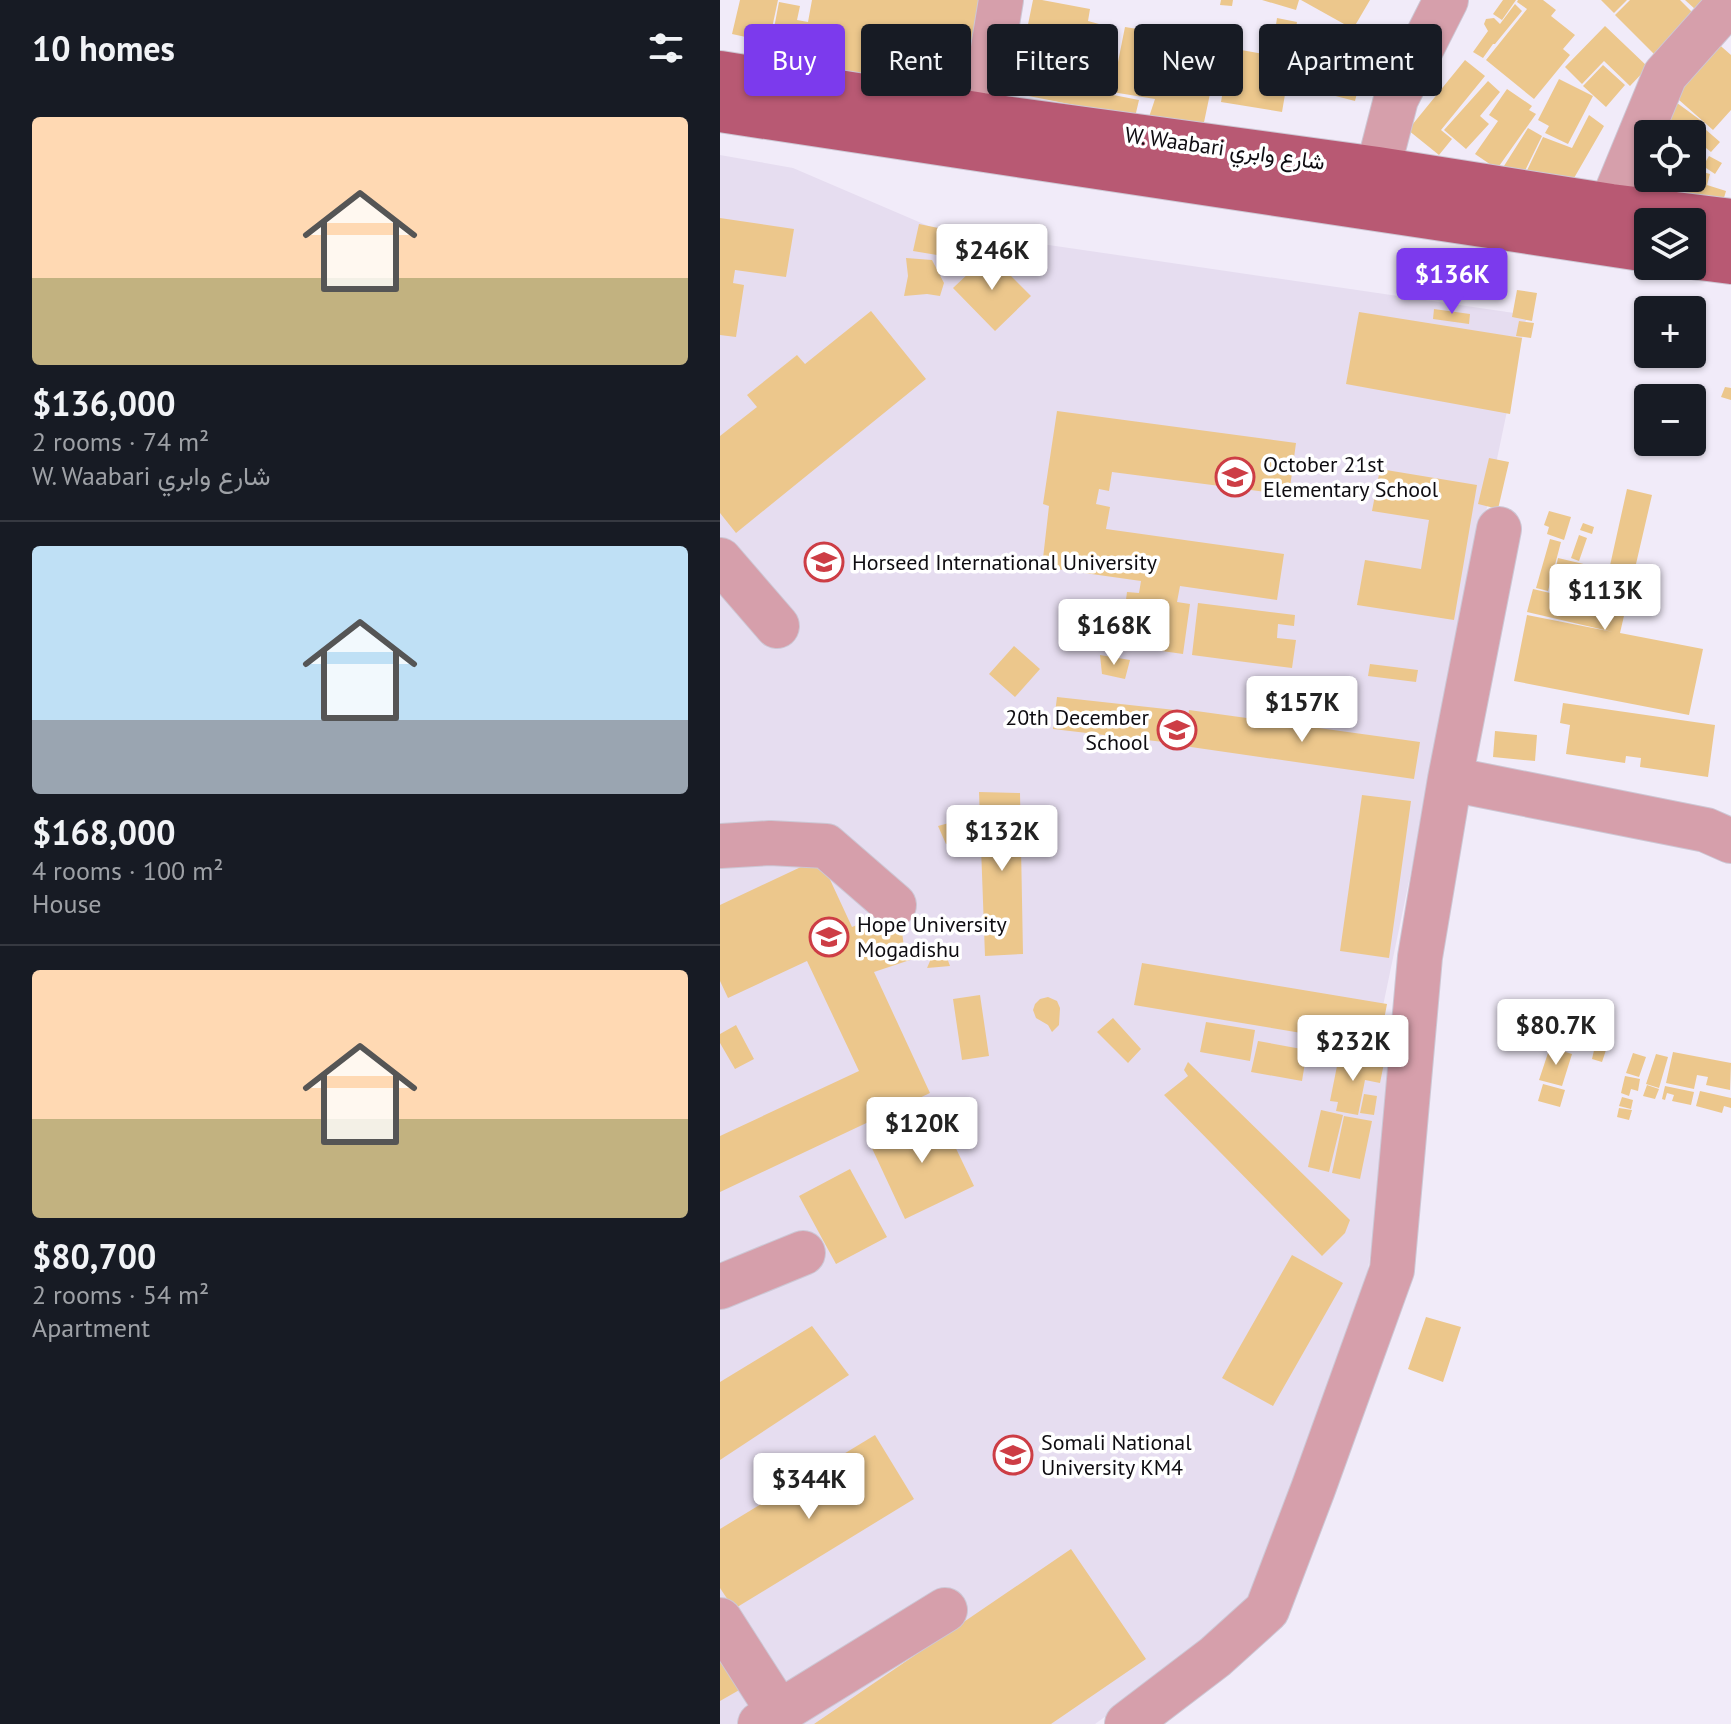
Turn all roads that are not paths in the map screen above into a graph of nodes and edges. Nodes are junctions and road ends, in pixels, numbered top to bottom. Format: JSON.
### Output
{"nodes":[{"id":1,"x":1001,"y":0,"type":"edge"},
{"id":2,"x":1446,"y":0,"type":"edge"},
{"id":3,"x":1731,"y":1,"type":"edge"},
{"id":4,"x":720,"y":73,"type":"edge"},
{"id":5,"x":720,"y":110,"type":"edge"},
{"id":6,"x":982,"y":115,"type":"junction"},
{"id":7,"x":1378,"y":169,"type":"junction"},
{"id":8,"x":1611,"y":206,"type":"junction"},
{"id":9,"x":1731,"y":221,"type":"edge"},
{"id":10,"x":1634,"y":248,"type":"edge"},
{"id":11,"x":1706,"y":259,"type":"edge"},
{"id":12,"x":1731,"y":262,"type":"edge"},
{"id":13,"x":1499,"y":529,"type":"dead end"},
{"id":14,"x":720,"y":560,"type":"edge"},
{"id":15,"x":777,"y":626,"type":"dead end"},
{"id":16,"x":1450,"y":779,"type":"junction"},
{"id":17,"x":1731,"y":841,"type":"edge"},
{"id":18,"x":720,"y":846,"type":"edge"},
{"id":19,"x":894,"y":905,"type":"dead end"},
{"id":20,"x":803,"y":1253,"type":"dead end"},
{"id":21,"x":720,"y":1287,"type":"edge"},
{"id":22,"x":945,"y":1610,"type":"dead end"},
{"id":23,"x":720,"y":1620,"type":"edge"},
{"id":24,"x":769,"y":1718,"type":"edge"},
{"id":25,"x":1127,"y":1724,"type":"edge"}],
"edges":[{"from":1,"to":6,"type":"street"},
{"from":2,"to":7,"type":"street"},
{"from":3,"to":8,"type":"street"},
{"from":4,"to":6,"type":"main road","name":"W. Waabari شارع وابري"},
{"from":5,"to":10,"type":"main road","name":"W. Waabari شارع وابري"},
{"from":6,"to":7,"type":"main road","name":"W. Waabari شارع وابري"},
{"from":7,"to":8,"type":"main road","name":"W. Waabari شارع وابري"},
{"from":8,"to":9,"type":"main road","name":"W. Waabari شارع وابري"},
{"from":11,"to":12,"type":"main road"},
{"from":13,"to":16,"type":"street"},
{"from":14,"to":15,"type":"street"},
{"from":16,"to":17,"type":"street"},
{"from":16,"to":25,"type":"street"},
{"from":18,"to":19,"type":"street"},
{"from":20,"to":21,"type":"street"},
{"from":22,"to":24,"type":"street"},
{"from":23,"to":24,"type":"street"}]}
